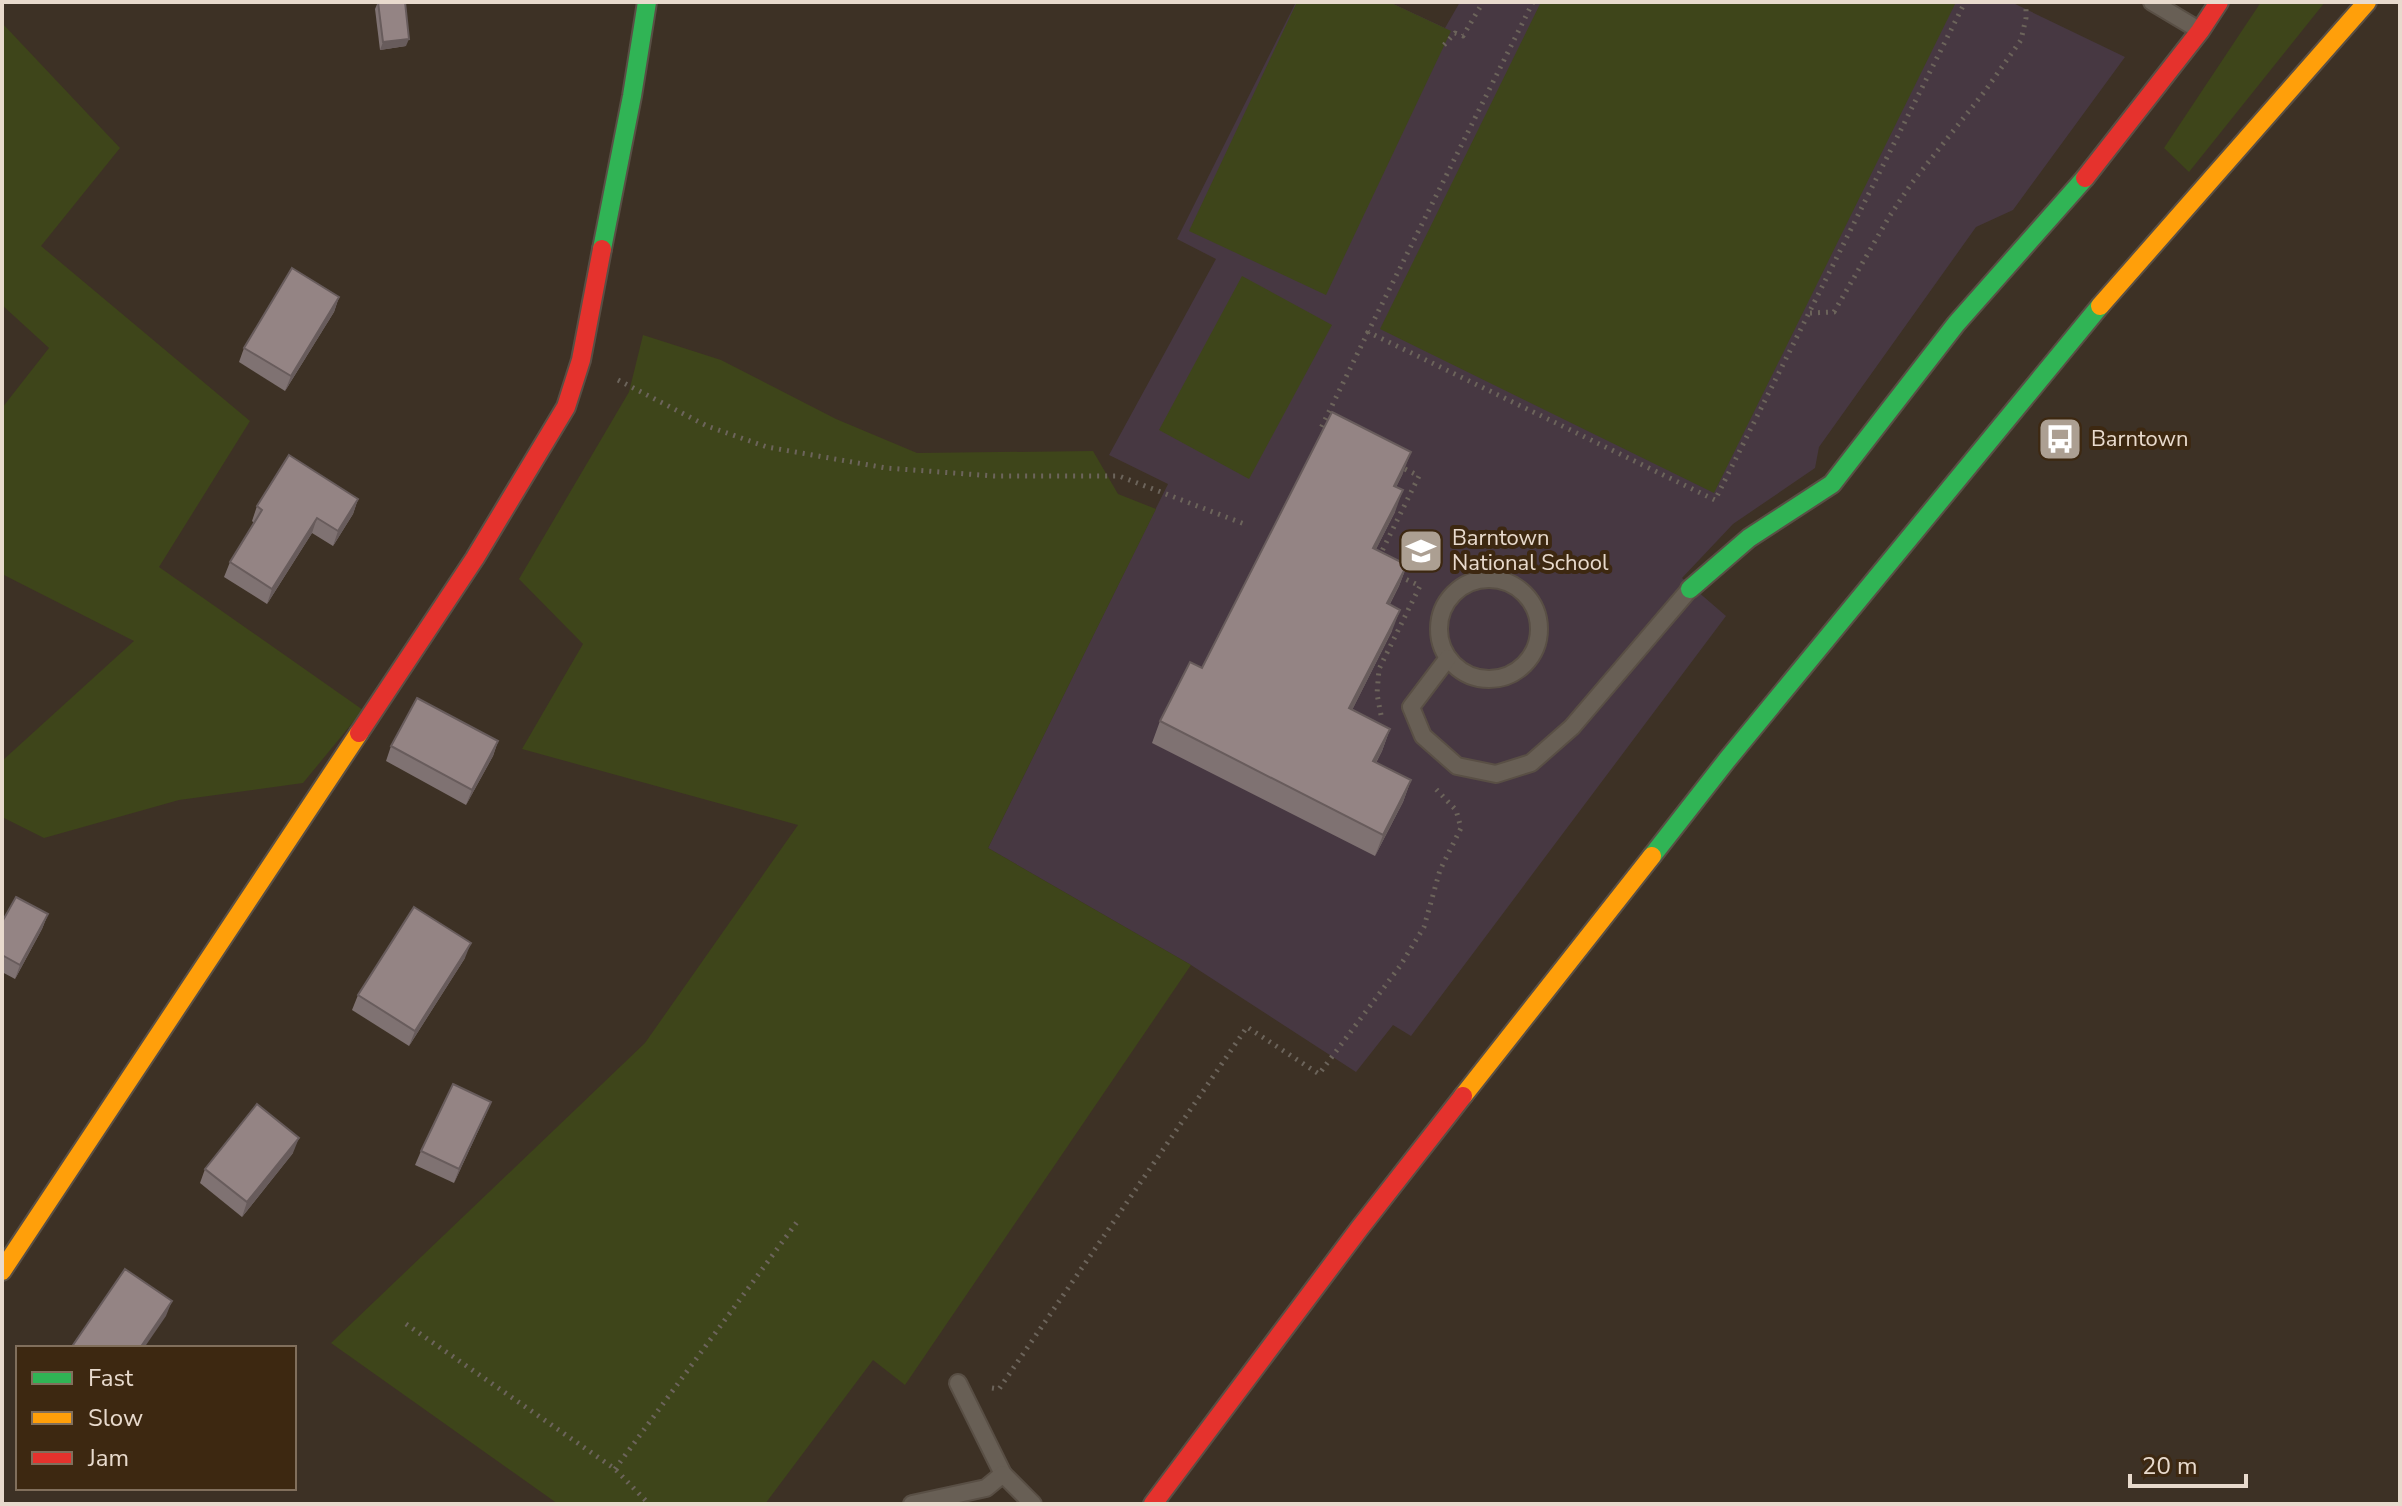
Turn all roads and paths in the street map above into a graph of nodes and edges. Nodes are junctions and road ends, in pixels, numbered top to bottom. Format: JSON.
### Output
{"nodes":[{"id":1,"x":647,"y":2,"type":"edge"},
{"id":2,"x":1483,"y":2,"type":"edge"},
{"id":3,"x":1533,"y":2,"type":"edge"},
{"id":4,"x":1965,"y":2,"type":"edge"},
{"id":5,"x":2026,"y":2,"type":"edge"},
{"id":6,"x":2152,"y":2,"type":"edge"},
{"id":7,"x":2219,"y":2,"type":"edge"},
{"id":8,"x":2367,"y":2,"type":"edge"},
{"id":9,"x":2200,"y":31,"type":"junction"},
{"id":10,"x":1444,"y":45,"type":"dead end"},
{"id":11,"x":1809,"y":314,"type":"junction"},
{"id":12,"x":1368,"y":332,"type":"junction"},
{"id":13,"x":581,"y":360,"type":"junction"},
{"id":14,"x":1335,"y":435,"type":"edge"},
{"id":15,"x":1391,"y":462,"type":"edge"},
{"id":16,"x":1247,"y":525,"type":"dead end"},
{"id":17,"x":1376,"y":565,"type":"edge"},
{"id":18,"x":1387,"y":570,"type":"edge"},
{"id":19,"x":1690,"y":589,"type":"joint"},
{"id":20,"x":1448,"y":658,"type":"junction"},
{"id":21,"x":1411,"y":707,"type":"junction"},
{"id":22,"x":1428,"y":780,"type":"dead end"},
{"id":23,"x":797,"y":1222,"type":"dead end"},
{"id":24,"x":2,"y":1271,"type":"edge"},
{"id":25,"x":406,"y":1324,"type":"dead end"},
{"id":26,"x":958,"y":1383,"type":"joint"},
{"id":27,"x":615,"y":1469,"type":"junction"},
{"id":28,"x":1003,"y":1474,"type":"junction"},
{"id":29,"x":649,"y":1504,"type":"edge"},
{"id":30,"x":912,"y":1504,"type":"edge"},
{"id":31,"x":1033,"y":1504,"type":"edge"},
{"id":32,"x":1153,"y":1504,"type":"edge"}],
"edges":[{"from":1,"to":13,"type":"main road"},
{"from":2,"to":10,"type":"path"},
{"from":3,"to":12,"type":"path"},
{"from":4,"to":11,"type":"path"},
{"from":5,"to":11,"type":"path"},
{"from":6,"to":9,"type":"lane"},
{"from":7,"to":9,"type":"main road"},
{"from":8,"to":32,"type":"main road"},
{"from":9,"to":19,"type":"main road"},
{"from":11,"to":12,"type":"path"},
{"from":12,"to":14,"type":"path"},
{"from":13,"to":16,"type":"path"},
{"from":13,"to":24,"type":"main road"},
{"from":15,"to":17,"type":"path"},
{"from":18,"to":21,"type":"path"},
{"from":19,"to":21,"type":"lane"},
{"from":20,"to":20,"type":"lane"},
{"from":20,"to":21,"type":"lane"},
{"from":22,"to":26,"type":"path"},
{"from":23,"to":27,"type":"path"},
{"from":25,"to":27,"type":"path"},
{"from":26,"to":28,"type":"lane"},
{"from":27,"to":29,"type":"path"},
{"from":28,"to":30,"type":"lane"},
{"from":28,"to":31,"type":"lane"}]}
